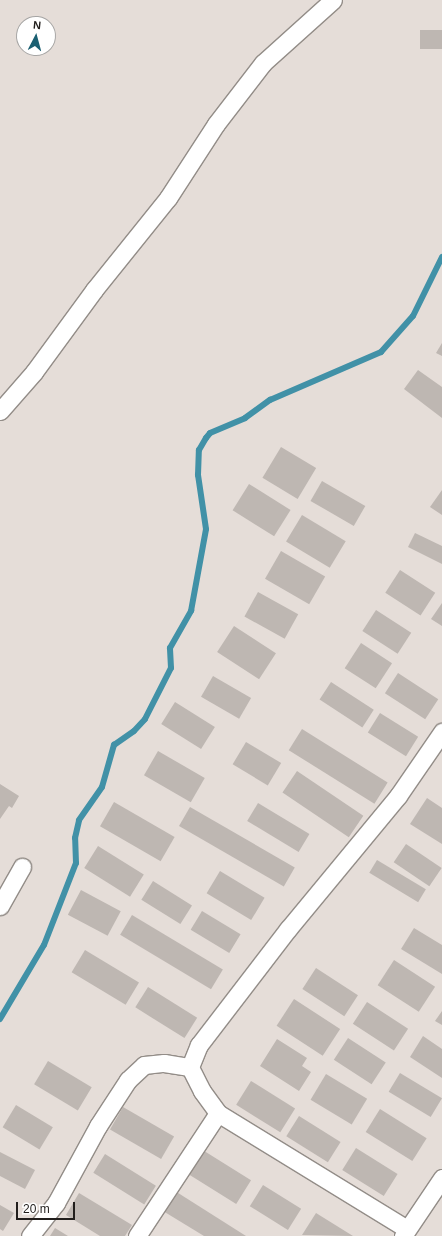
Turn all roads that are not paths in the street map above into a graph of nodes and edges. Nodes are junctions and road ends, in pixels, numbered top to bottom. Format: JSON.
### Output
{"nodes":[{"id":1,"x":333,"y":0,"type":"edge"},
{"id":2,"x":0,"y":411,"type":"edge"},
{"id":3,"x":442,"y":732,"type":"edge"},
{"id":4,"x":22,"y":867,"type":"dead end"},
{"id":5,"x":0,"y":906,"type":"edge"},
{"id":6,"x":190,"y":1067,"type":"junction"},
{"id":7,"x":218,"y":1113,"type":"junction"},
{"id":8,"x":442,"y":1178,"type":"edge"},
{"id":9,"x":405,"y":1233,"type":"edge"},
{"id":10,"x":30,"y":1236,"type":"edge"},
{"id":11,"x":137,"y":1236,"type":"edge"}],
"edges":[{"from":1,"to":2,"type":"street"},
{"from":3,"to":6,"type":"street"},
{"from":4,"to":5,"type":"street"},
{"from":6,"to":7,"type":"street"},
{"from":6,"to":10,"type":"street"},
{"from":7,"to":9,"type":"street"},
{"from":7,"to":11,"type":"street"},
{"from":8,"to":9,"type":"street"}]}
